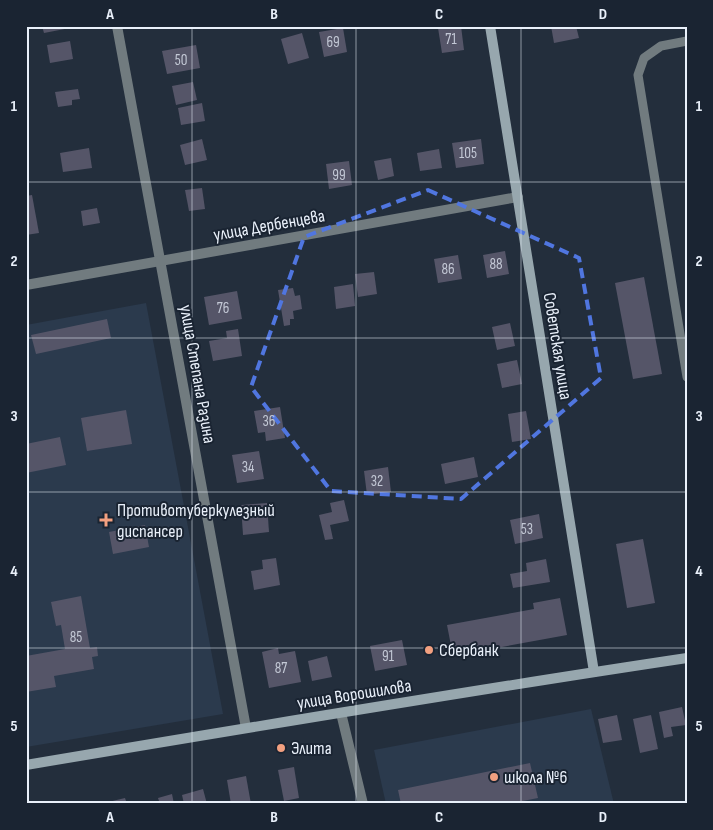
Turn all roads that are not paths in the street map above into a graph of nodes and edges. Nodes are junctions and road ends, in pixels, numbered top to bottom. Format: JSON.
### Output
{"nodes":[{"id":1,"x":116,"y":26,"type":"edge"},
{"id":2,"x":490,"y":26,"type":"edge"},
{"id":3,"x":687,"y":41,"type":"edge"},
{"id":4,"x":518,"y":197,"type":"junction"},
{"id":5,"x":160,"y":261,"type":"junction"},
{"id":6,"x":26,"y":285,"type":"edge"},
{"id":7,"x":687,"y":377,"type":"edge"},
{"id":8,"x":687,"y":658,"type":"edge"},
{"id":9,"x":594,"y":672,"type":"junction"},
{"id":10,"x":341,"y":713,"type":"junction"},
{"id":11,"x":246,"y":728,"type":"junction"},
{"id":12,"x":26,"y":765,"type":"edge"},
{"id":13,"x":363,"y":804,"type":"edge"}],
"edges":[{"from":1,"to":5,"type":"street","name":"улица Степана Разина"},
{"from":2,"to":4,"type":"street","name":"Советская улица"},
{"from":3,"to":7,"type":"lane"},
{"from":4,"to":5,"type":"street","name":"улица Дербенцева"},
{"from":4,"to":9,"type":"street","name":"Советская улица"},
{"from":5,"to":6,"type":"street","name":"улица Дербенцева"},
{"from":5,"to":11,"type":"street","name":"улица Степана Разина"},
{"from":8,"to":9,"type":"street","name":"улица Ворошилова"},
{"from":9,"to":10,"type":"street","name":"улица Ворошилова"},
{"from":10,"to":11,"type":"street","name":"улица Ворошилова"},
{"from":10,"to":13,"type":"street"},
{"from":11,"to":12,"type":"street","name":"улица Ворошилова"}]}
